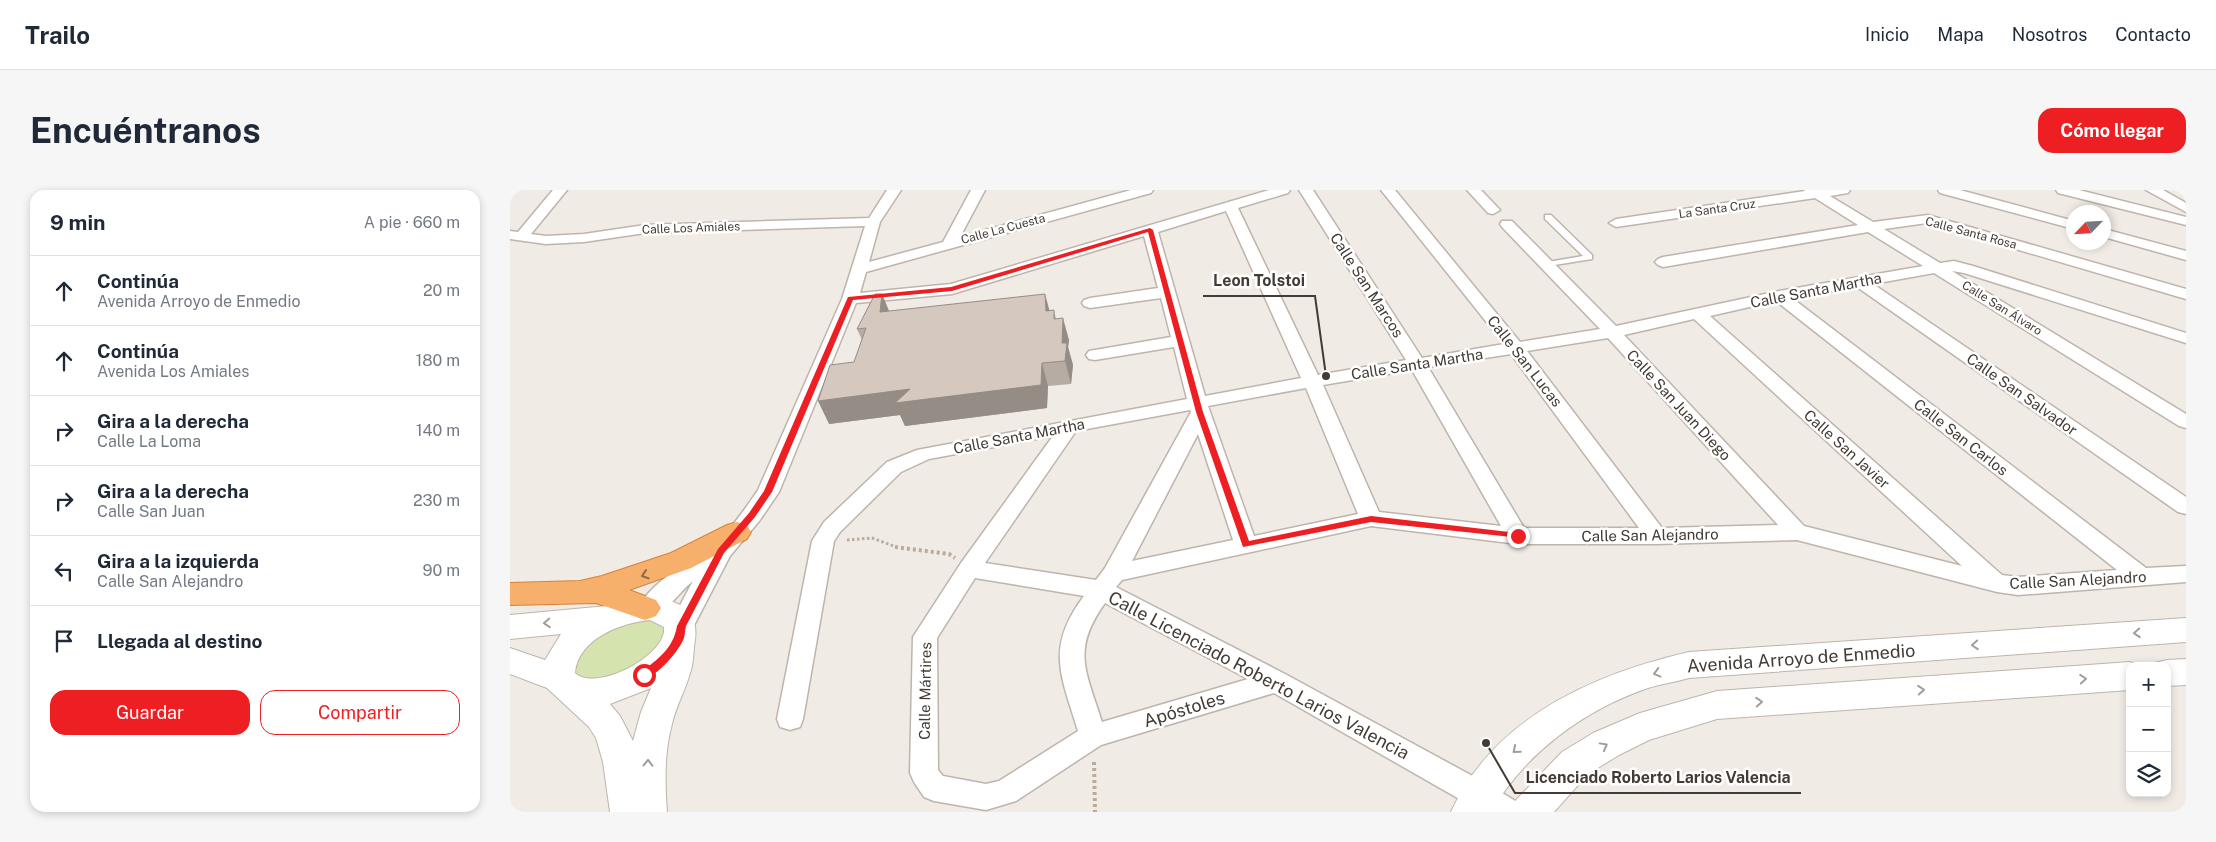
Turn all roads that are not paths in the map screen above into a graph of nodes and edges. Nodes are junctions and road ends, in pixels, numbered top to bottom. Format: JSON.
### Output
{"nodes":[{"id":1,"x":560,"y":190,"type":"edge"},
{"id":2,"x":894,"y":190,"type":"edge"},
{"id":3,"x":978,"y":190,"type":"edge"},
{"id":4,"x":1146,"y":190,"type":"edge"},
{"id":5,"x":1283,"y":190,"type":"edge"},
{"id":6,"x":1306,"y":190,"type":"edge"},
{"id":7,"x":1388,"y":190,"type":"edge"},
{"id":8,"x":1474,"y":190,"type":"edge"},
{"id":9,"x":1843,"y":190,"type":"edge"},
{"id":10,"x":1945,"y":190,"type":"edge"},
{"id":11,"x":2063,"y":190,"type":"edge"},
{"id":12,"x":2153,"y":190,"type":"edge"},
{"id":13,"x":1814,"y":192,"type":"edge"},
{"id":14,"x":1230,"y":206,"type":"junction"},
{"id":15,"x":2186,"y":208,"type":"edge"},
{"id":16,"x":1493,"y":210,"type":"dead end"},
{"id":17,"x":1548,"y":217,"type":"dead end"},
{"id":18,"x":2186,"y":221,"type":"edge"},
{"id":19,"x":873,"y":222,"type":"junction"},
{"id":20,"x":1616,"y":223,"type":"dead end"},
{"id":21,"x":2066,"y":223,"type":"edge"},
{"id":22,"x":1507,"y":224,"type":"dead end"},
{"id":23,"x":1872,"y":228,"type":"junction"},
{"id":24,"x":1150,"y":230,"type":"junction"},
{"id":25,"x":2111,"y":235,"type":"edge"},
{"id":26,"x":515,"y":236,"type":"edge"},
{"id":27,"x":949,"y":244,"type":"junction"},
{"id":28,"x":2186,"y":256,"type":"edge"},
{"id":29,"x":1663,"y":262,"type":"dead end"},
{"id":30,"x":1545,"y":265,"type":"junction"},
{"id":31,"x":1936,"y":268,"type":"junction"},
{"id":32,"x":860,"y":269,"type":"junction"},
{"id":33,"x":1859,"y":282,"type":"junction"},
{"id":34,"x":1166,"y":292,"type":"junction"},
{"id":35,"x":2186,"y":294,"type":"edge"},
{"id":36,"x":1779,"y":296,"type":"junction"},
{"id":37,"x":850,"y":299,"type":"junction"},
{"id":38,"x":1090,"y":303,"type":"dead end"},
{"id":39,"x":1698,"y":314,"type":"junction"},
{"id":40,"x":1612,"y":332,"type":"junction"},
{"id":41,"x":2186,"y":338,"type":"edge"},
{"id":42,"x":1181,"y":341,"type":"junction"},
{"id":43,"x":1516,"y":348,"type":"junction"},
{"id":44,"x":1095,"y":355,"type":"dead end"},
{"id":45,"x":1417,"y":364,"type":"junction"},
{"id":46,"x":1312,"y":381,"type":"junction"},
{"id":47,"x":1199,"y":407,"type":"junction"},
{"id":48,"x":2186,"y":422,"type":"edge"},
{"id":49,"x":1069,"y":427,"type":"junction"},
{"id":50,"x":2186,"y":507,"type":"edge"},
{"id":51,"x":1371,"y":519,"type":"junction"},
{"id":52,"x":1797,"y":532,"type":"junction"},
{"id":53,"x":1518,"y":536,"type":"junction"},
{"id":54,"x":1656,"y":536,"type":"junction"},
{"id":55,"x":729,"y":542,"type":"junction"},
{"id":56,"x":1246,"y":545,"type":"junction"},
{"id":57,"x":969,"y":569,"type":"junction"},
{"id":58,"x":2186,"y":574,"type":"edge"},
{"id":59,"x":2143,"y":578,"type":"junction"},
{"id":60,"x":1107,"y":582,"type":"junction"},
{"id":61,"x":1997,"y":583,"type":"junction"},
{"id":62,"x":581,"y":592,"type":"junction"},
{"id":63,"x":510,"y":594,"type":"edge"},
{"id":64,"x":648,"y":608,"type":"junction"},
{"id":65,"x":613,"y":616,"type":"junction"},
{"id":66,"x":510,"y":628,"type":"edge"},
{"id":67,"x":2186,"y":630,"type":"edge"},
{"id":68,"x":680,"y":632,"type":"junction"},
{"id":69,"x":510,"y":661,"type":"edge"},
{"id":70,"x":2186,"y":672,"type":"edge"},
{"id":71,"x":2171,"y":673,"type":"edge"},
{"id":72,"x":2126,"y":676,"type":"edge"},
{"id":73,"x":1276,"y":682,"type":"junction"},
{"id":74,"x":565,"y":684,"type":"junction"},
{"id":75,"x":790,"y":719,"type":"dead end"},
{"id":76,"x":1093,"y":736,"type":"junction"},
{"id":77,"x":1474,"y":803,"type":"edge"},
{"id":78,"x":629,"y":812,"type":"edge"},
{"id":79,"x":648,"y":812,"type":"edge"},
{"id":80,"x":1507,"y":812,"type":"edge"},
{"id":81,"x":1529,"y":812,"type":"edge"}],
"edges":[{"from":1,"to":26,"type":"street"},
{"from":2,"to":19,"type":"street"},
{"from":3,"to":27,"type":"street"},
{"from":4,"to":27,"type":"street","name":"Calle La Cuesta"},
{"from":5,"to":14,"type":"street"},
{"from":6,"to":45,"type":"street","name":"Calle San Marcos"},
{"from":7,"to":43,"type":"street","name":"Calle San Lucas"},
{"from":8,"to":16,"type":"street"},
{"from":9,"to":13,"type":"street","name":"La Santa Cruz"},
{"from":10,"to":21,"type":"street"},
{"from":11,"to":18,"type":"street"},
{"from":12,"to":15,"type":"street"},
{"from":13,"to":20,"type":"street","name":"La Santa Cruz"},
{"from":13,"to":23,"type":"street","name":"Calle San Álvaro"},
{"from":14,"to":24,"type":"street"},
{"from":14,"to":46,"type":"street"},
{"from":17,"to":30,"type":"lane"},
{"from":19,"to":26,"type":"street","name":"Calle Los Amiales"},
{"from":19,"to":32,"type":"street"},
{"from":22,"to":30,"type":"street","name":"Calle San Juan Diego"},
{"from":23,"to":29,"type":"street","name":"Calle Santa Rosa"},
{"from":23,"to":31,"type":"street","name":"Calle San Álvaro"},
{"from":23,"to":35,"type":"street","name":"Calle Santa Rosa"},
{"from":24,"to":34,"type":"street"},
{"from":24,"to":37,"type":"street"},
{"from":25,"to":28,"type":"street"},
{"from":27,"to":32,"type":"street","name":"Calle La Cuesta"},
{"from":30,"to":40,"type":"street","name":"Calle San Juan Diego"},
{"from":31,"to":33,"type":"street","name":"Calle Santa Martha"},
{"from":31,"to":41,"type":"street","name":"Calle Santa Martha"},
{"from":31,"to":48,"type":"street","name":"Calle San Álvaro"},
{"from":32,"to":37,"type":"street"},
{"from":33,"to":36,"type":"street","name":"Calle Santa Martha"},
{"from":33,"to":50,"type":"street","name":"Calle San Salvador"},
{"from":34,"to":38,"type":"street"},
{"from":34,"to":42,"type":"street"},
{"from":36,"to":39,"type":"street","name":"Calle Santa Martha"},
{"from":36,"to":59,"type":"street","name":"Calle San Carlos"},
{"from":37,"to":55,"type":"street"},
{"from":39,"to":40,"type":"street","name":"Calle Santa Martha"},
{"from":39,"to":61,"type":"street","name":"Calle San Javier"},
{"from":40,"to":43,"type":"street","name":"Calle Santa Martha"},
{"from":40,"to":52,"type":"street","name":"Calle San Juan Diego"},
{"from":42,"to":44,"type":"street"},
{"from":42,"to":47,"type":"street"},
{"from":43,"to":45,"type":"street","name":"Calle Santa Martha"},
{"from":43,"to":54,"type":"street","name":"Calle San Lucas"},
{"from":45,"to":46,"type":"street","name":"Calle Santa Martha"},
{"from":45,"to":53,"type":"street","name":"Calle San Marcos"},
{"from":46,"to":47,"type":"street","name":"Calle Santa Martha"},
{"from":46,"to":51,"type":"street"},
{"from":47,"to":49,"type":"street","name":"Calle Santa Martha"},
{"from":47,"to":56,"type":"street"},
{"from":47,"to":60,"type":"street"},
{"from":49,"to":57,"type":"street","name":"Calle Mártires"},
{"from":49,"to":75,"type":"street","name":"Calle Santa Martha"},
{"from":51,"to":53,"type":"street","name":"Calle San Alejandro"},
{"from":51,"to":56,"type":"street","name":"Calle San Alejandro"},
{"from":52,"to":54,"type":"street","name":"Calle San Alejandro"},
{"from":52,"to":61,"type":"street","name":"Calle San Alejandro"},
{"from":53,"to":54,"type":"street","name":"Calle San Alejandro"},
{"from":55,"to":62,"type":"highway","one_way":true},
{"from":55,"to":64,"type":"street"},
{"from":55,"to":68,"type":"street"},
{"from":56,"to":60,"type":"street","name":"Calle San Alejandro"},
{"from":57,"to":60,"type":"street","name":"Calle Licenciado Roberto Larios Valencia"},
{"from":57,"to":76,"type":"street","name":"Calle Mártires"},
{"from":58,"to":59,"type":"street","name":"Calle San Alejandro"},
{"from":59,"to":61,"type":"street","name":"Calle San Alejandro"},
{"from":60,"to":73,"type":"street","name":"Calle Licenciado Roberto Larios Valencia"},
{"from":60,"to":76,"type":"street"},
{"from":62,"to":63,"type":"highway"},
{"from":62,"to":64,"type":"highway"},
{"from":64,"to":65,"type":"street"},
{"from":64,"to":68,"type":"street"},
{"from":65,"to":66,"type":"street","one_way":true},
{"from":65,"to":74,"type":"street"},
{"from":67,"to":77,"type":"street","name":"Avenida Arroyo de Enmedio","one_way":true},
{"from":68,"to":74,"type":"street"},
{"from":79,"to":68,"type":"street","one_way":true},
{"from":69,"to":74,"type":"street"},
{"from":70,"to":71,"type":"street"},
{"from":81,"to":72,"type":"street","one_way":true},
{"from":73,"to":76,"type":"street","name":"Apóstoles"},
{"from":73,"to":77,"type":"street","name":"Calle Licenciado Roberto Larios Valencia"},
{"from":74,"to":78,"type":"street"},
{"from":77,"to":80,"type":"street","name":"Calle Licenciado Roberto Larios Valencia"}]}
